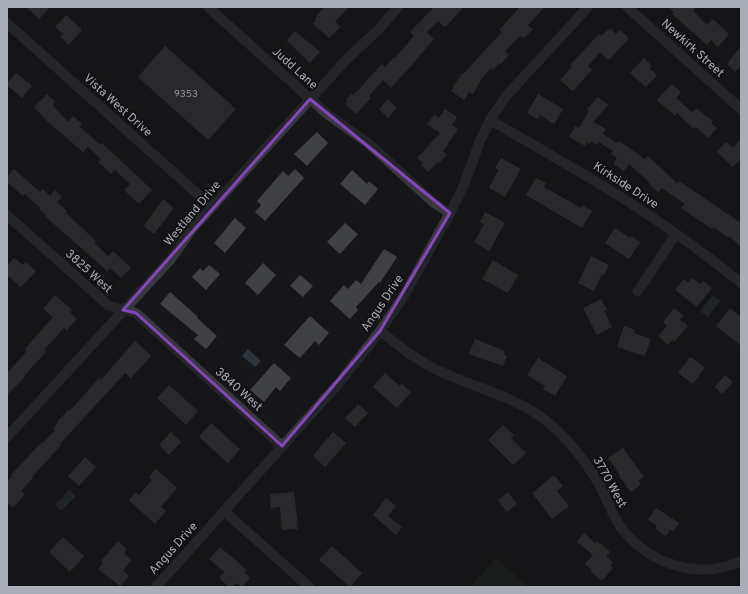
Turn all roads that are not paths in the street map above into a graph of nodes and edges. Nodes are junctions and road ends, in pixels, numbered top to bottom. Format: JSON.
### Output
{"nodes":[{"id":1,"x":208,"y":7,"type":"edge"},
{"id":2,"x":398,"y":7,"type":"edge"},
{"id":3,"x":588,"y":7,"type":"edge"},
{"id":4,"x":627,"y":7,"type":"edge"},
{"id":5,"x":7,"y":23,"type":"edge"},
{"id":6,"x":310,"y":99,"type":"junction"},
{"id":7,"x":741,"y":109,"type":"edge"},
{"id":8,"x":490,"y":120,"type":"junction"},
{"id":9,"x":212,"y":207,"type":"junction"},
{"id":10,"x":450,"y":213,"type":"junction"},
{"id":11,"x":9,"y":221,"type":"edge"},
{"id":12,"x":676,"y":234,"type":"junction"},
{"id":13,"x":741,"y":283,"type":"edge"},
{"id":14,"x":638,"y":291,"type":"dead end"},
{"id":15,"x":123,"y":310,"type":"junction"},
{"id":16,"x":380,"y":331,"type":"junction"},
{"id":17,"x":178,"y":351,"type":"joint"},
{"id":18,"x":7,"y":437,"type":"edge"},
{"id":19,"x":282,"y":446,"type":"junction"},
{"id":20,"x":224,"y":511,"type":"junction"},
{"id":21,"x":741,"y":561,"type":"edge"},
{"id":22,"x":156,"y":587,"type":"edge"},
{"id":23,"x":309,"y":587,"type":"edge"}],
"edges":[{"from":1,"to":6,"type":"street","name":"Judd Lane"},
{"from":2,"to":6,"type":"street","name":"Westland Drive"},
{"from":3,"to":8,"type":"street","name":"Angus Drive"},
{"from":4,"to":7,"type":"street","name":"Newkirk Street"},
{"from":5,"to":9,"type":"street","name":"Vista West Drive"},
{"from":6,"to":9,"type":"street","name":"Westland Drive"},
{"from":6,"to":10,"type":"street","name":"Judd Lane"},
{"from":8,"to":10,"type":"street","name":"Angus Drive"},
{"from":8,"to":12,"type":"street","name":"Kirkside Drive"},
{"from":9,"to":15,"type":"street","name":"Westland Drive"},
{"from":10,"to":16,"type":"street","name":"Angus Drive"},
{"from":11,"to":15,"type":"street","name":"3825 West"},
{"from":12,"to":13,"type":"street","name":"Kirkside Drive"},
{"from":12,"to":14,"type":"street"},
{"from":15,"to":17,"type":"street","name":"3825 West"},
{"from":15,"to":18,"type":"street","name":"Westland Drive"},
{"from":16,"to":19,"type":"street","name":"Angus Drive"},
{"from":16,"to":21,"type":"street","name":"3770 West"},
{"from":17,"to":19,"type":"street","name":"3840 West"},
{"from":19,"to":20,"type":"street","name":"Angus Drive"},
{"from":20,"to":22,"type":"street","name":"Angus Drive"},
{"from":20,"to":23,"type":"street"}]}
